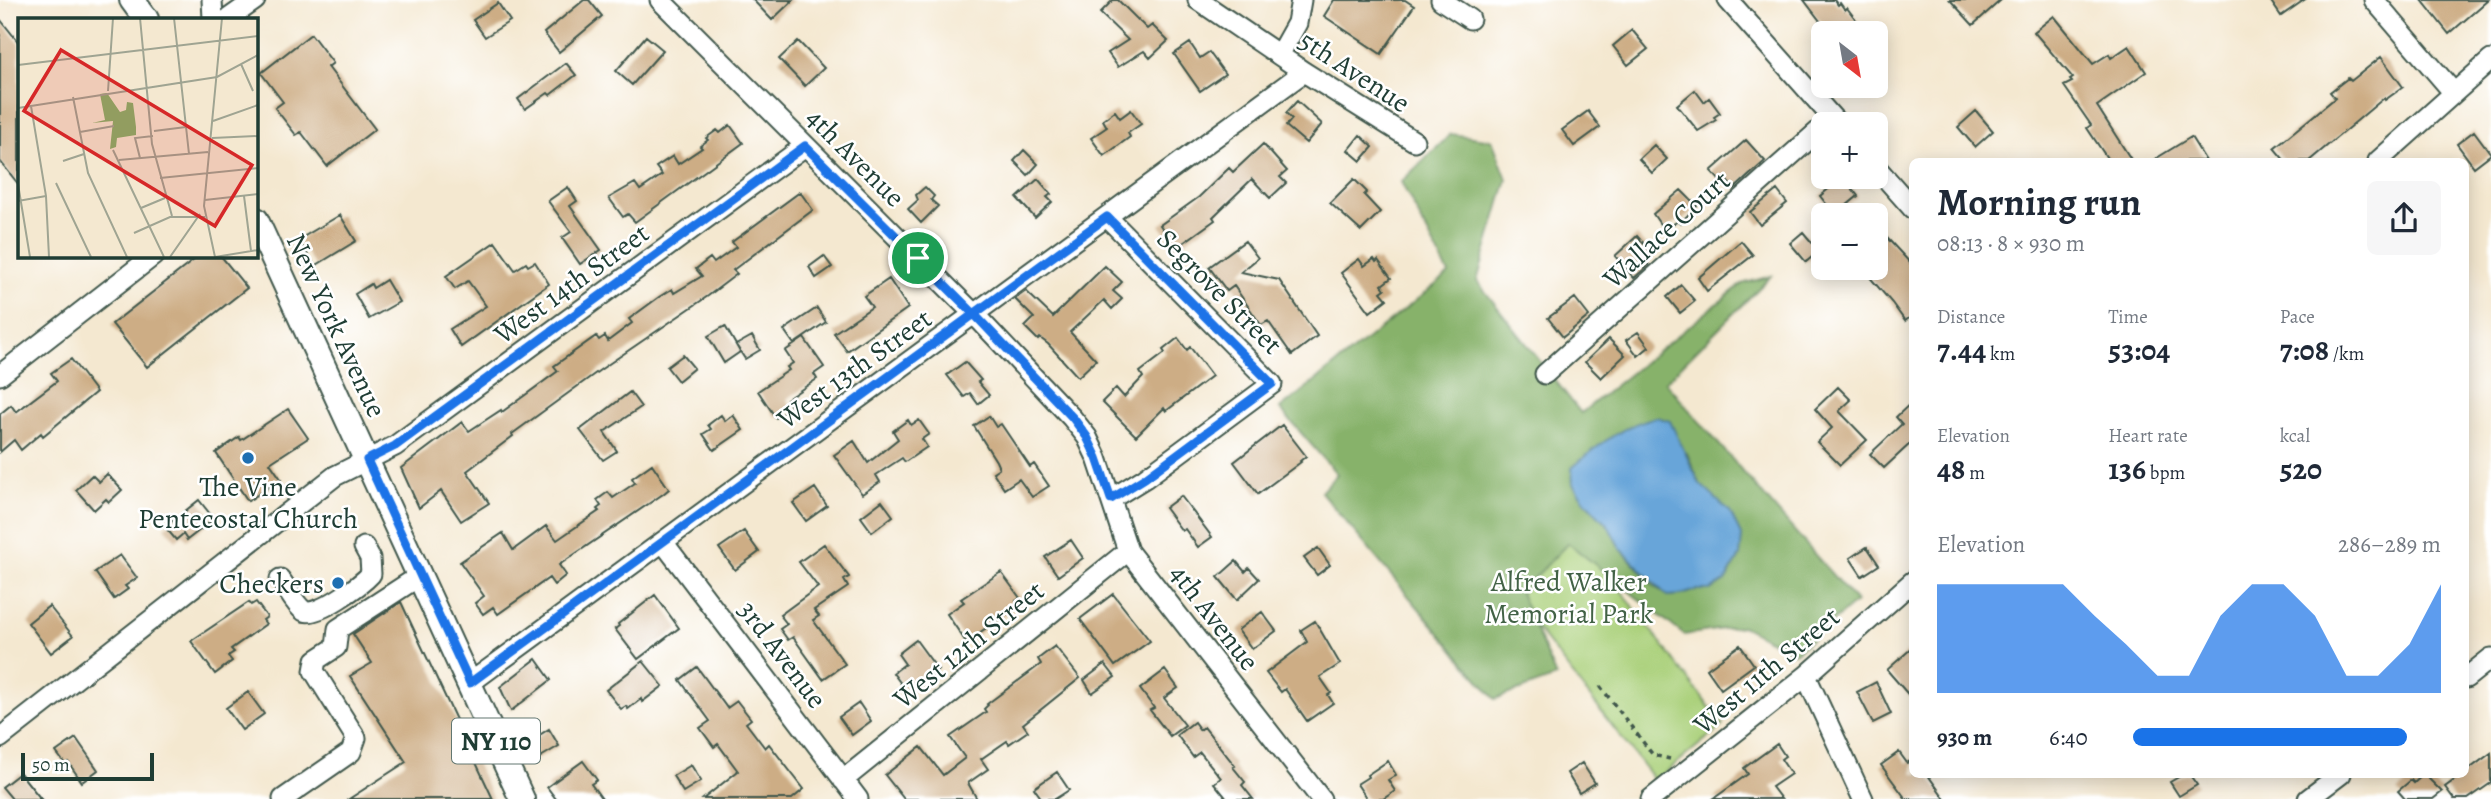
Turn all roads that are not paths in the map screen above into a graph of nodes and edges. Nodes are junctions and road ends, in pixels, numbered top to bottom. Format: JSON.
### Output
{"nodes":[{"id":1,"x":132,"y":0,"type":"edge"},
{"id":2,"x":212,"y":0,"type":"edge"},
{"id":3,"x":255,"y":0,"type":"edge"},
{"id":4,"x":660,"y":0,"type":"edge"},
{"id":5,"x":1198,"y":0,"type":"edge"},
{"id":6,"x":1301,"y":0,"type":"edge"},
{"id":7,"x":1441,"y":0,"type":"edge"},
{"id":8,"x":1728,"y":0,"type":"edge"},
{"id":9,"x":2374,"y":0,"type":"edge"},
{"id":10,"x":145,"y":18,"type":"edge"},
{"id":11,"x":213,"y":18,"type":"edge"},
{"id":12,"x":229,"y":18,"type":"edge"},
{"id":13,"x":1469,"y":19,"type":"dead end"},
{"id":14,"x":1279,"y":55,"type":"junction"},
{"id":15,"x":2491,"y":60,"type":"edge"},
{"id":16,"x":1304,"y":72,"type":"junction"},
{"id":17,"x":2454,"y":93,"type":"junction"},
{"id":18,"x":1821,"y":112,"type":"edge"},
{"id":19,"x":1811,"y":140,"type":"edge"},
{"id":20,"x":1414,"y":141,"type":"dead end"},
{"id":21,"x":805,"y":146,"type":"junction"},
{"id":22,"x":2381,"y":158,"type":"edge"},
{"id":23,"x":1888,"y":181,"type":"edge"},
{"id":24,"x":1909,"y":204,"type":"edge"},
{"id":25,"x":1107,"y":217,"type":"junction"},
{"id":26,"x":257,"y":222,"type":"edge"},
{"id":27,"x":152,"y":257,"type":"edge"},
{"id":28,"x":974,"y":314,"type":"junction"},
{"id":29,"x":1545,"y":374,"type":"dead end"},
{"id":30,"x":0,"y":375,"type":"edge"},
{"id":31,"x":367,"y":460,"type":"junction"},
{"id":32,"x":1111,"y":499,"type":"junction"},
{"id":33,"x":663,"y":542,"type":"junction"},
{"id":34,"x":365,"y":547,"type":"dead end"},
{"id":35,"x":1128,"y":551,"type":"junction"},
{"id":36,"x":421,"y":575,"type":"junction"},
{"id":37,"x":280,"y":579,"type":"dead end"},
{"id":38,"x":1909,"y":584,"type":"edge"},
{"id":39,"x":2491,"y":658,"type":"edge"},
{"id":40,"x":1806,"y":676,"type":"junction"},
{"id":41,"x":2469,"y":676,"type":"edge"},
{"id":42,"x":470,"y":683,"type":"junction"},
{"id":43,"x":0,"y":738,"type":"edge"},
{"id":44,"x":2336,"y":778,"type":"edge"},
{"id":45,"x":844,"y":780,"type":"junction"},
{"id":46,"x":308,"y":782,"type":"junction"},
{"id":47,"x":283,"y":799,"type":"edge"},
{"id":48,"x":319,"y":799,"type":"edge"},
{"id":49,"x":522,"y":799,"type":"edge"},
{"id":50,"x":858,"y":799,"type":"edge"},
{"id":51,"x":1321,"y":799,"type":"edge"},
{"id":52,"x":1651,"y":799,"type":"edge"},
{"id":53,"x":1863,"y":799,"type":"edge"},
{"id":54,"x":2308,"y":799,"type":"edge"}],
"edges":[{"from":1,"to":10,"type":"main road"},
{"from":2,"to":11,"type":"street"},
{"from":3,"to":12,"type":"street"},
{"from":4,"to":21,"type":"street","name":"4th Avenue"},
{"from":5,"to":14,"type":"street","name":"5th Avenue"},
{"from":6,"to":14,"type":"street"},
{"from":7,"to":13,"type":"street"},
{"from":8,"to":18,"type":"street"},
{"from":9,"to":17,"type":"street"},
{"from":14,"to":16,"type":"street","name":"5th Avenue"},
{"from":15,"to":17,"type":"street"},
{"from":16,"to":20,"type":"street","name":"5th Avenue"},
{"from":16,"to":25,"type":"street","name":"West 13th Street"},
{"from":17,"to":22,"type":"street"},
{"from":19,"to":29,"type":"street","name":"Wallace Court"},
{"from":21,"to":28,"type":"street","name":"4th Avenue"},
{"from":21,"to":31,"type":"street","name":"West 14th Street"},
{"from":23,"to":24,"type":"street"},
{"from":25,"to":28,"type":"street","name":"West 13th Street"},
{"from":25,"to":32,"type":"street","name":"Segrove Street"},
{"from":26,"to":31,"type":"main road","name":"New York Avenue","number":"NY 110"},
{"from":27,"to":30,"type":"street"},
{"from":28,"to":32,"type":"street","name":"4th Avenue"},
{"from":28,"to":33,"type":"street","name":"West 13th Street"},
{"from":31,"to":36,"type":"main road","name":"New York Avenue","number":"NY 110"},
{"from":31,"to":43,"type":"street","name":"West 14th Street"},
{"from":32,"to":35,"type":"street","name":"4th Avenue"},
{"from":33,"to":42,"type":"street","name":"West 13th Street"},
{"from":33,"to":45,"type":"street","name":"3rd Avenue"},
{"from":34,"to":37,"type":"street"},
{"from":35,"to":45,"type":"street","name":"West 12th Street"},
{"from":35,"to":51,"type":"street","name":"4th Avenue"},
{"from":36,"to":42,"type":"main road","name":"New York Avenue","number":"NY 110"},
{"from":36,"to":46,"type":"street"},
{"from":38,"to":40,"type":"street","name":"West 11th Street"},
{"from":39,"to":41,"type":"street"},
{"from":40,"to":52,"type":"street","name":"West 11th Street"},
{"from":40,"to":53,"type":"street"},
{"from":42,"to":49,"type":"main road","name":"New York Avenue","number":"NY 110"},
{"from":44,"to":54,"type":"street"},
{"from":45,"to":50,"type":"street","name":"3rd Avenue"},
{"from":46,"to":47,"type":"street"},
{"from":46,"to":48,"type":"street"}]}
